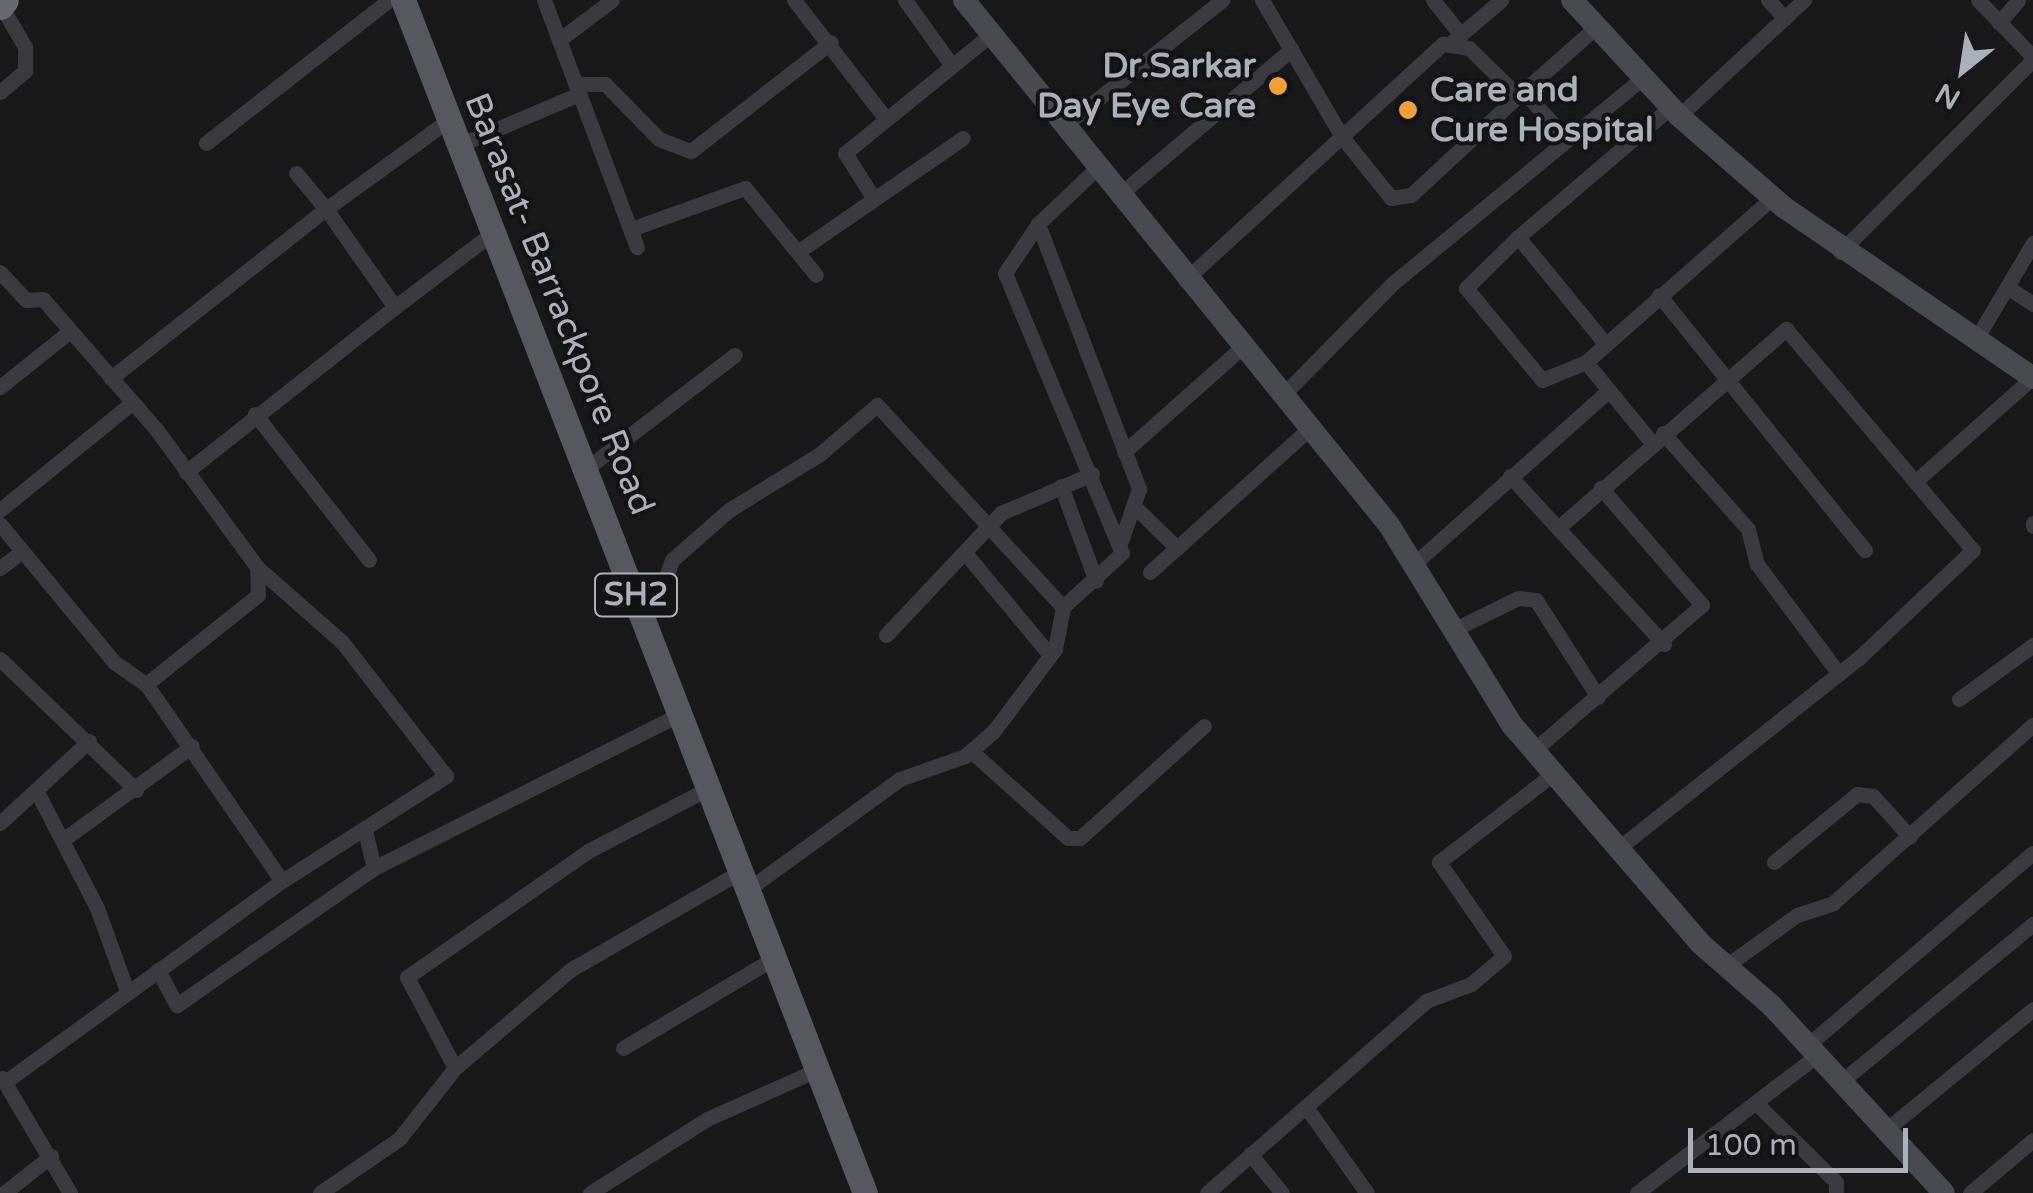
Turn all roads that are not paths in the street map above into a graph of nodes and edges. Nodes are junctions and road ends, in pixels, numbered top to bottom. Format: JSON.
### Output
{"nodes":[{"id":1,"x":389,"y":0,"type":"edge"},
{"id":2,"x":403,"y":0,"type":"edge"},
{"id":3,"x":544,"y":0,"type":"edge"},
{"id":4,"x":612,"y":0,"type":"edge"},
{"id":5,"x":794,"y":0,"type":"edge"},
{"id":6,"x":905,"y":0,"type":"edge"},
{"id":7,"x":964,"y":0,"type":"edge"},
{"id":8,"x":1222,"y":0,"type":"edge"},
{"id":9,"x":1262,"y":0,"type":"edge"},
{"id":10,"x":1433,"y":0,"type":"edge"},
{"id":11,"x":1501,"y":0,"type":"edge"},
{"id":12,"x":1572,"y":0,"type":"edge"},
{"id":13,"x":1768,"y":0,"type":"edge"},
{"id":14,"x":1804,"y":0,"type":"edge"},
{"id":15,"x":1978,"y":0,"type":"edge"},
{"id":16,"x":2018,"y":0,"type":"edge"},
{"id":17,"x":2,"y":3,"type":"edge"},
{"id":18,"x":1784,"y":18,"type":"junction"},
{"id":19,"x":1999,"y":23,"type":"junction"},
{"id":20,"x":1596,"y":27,"type":"junction"},
{"id":21,"x":990,"y":35,"type":"junction"},
{"id":22,"x":1456,"y":38,"type":"junction"},
{"id":23,"x":559,"y":40,"type":"junction"},
{"id":24,"x":831,"y":42,"type":"junction"},
{"id":25,"x":1292,"y":49,"type":"junction"},
{"id":26,"x":2033,"y":58,"type":"edge"},
{"id":27,"x":952,"y":66,"type":"junction"},
{"id":28,"x":1643,"y":78,"type":"junction"},
{"id":29,"x":577,"y":89,"type":"junction"},
{"id":30,"x":0,"y":92,"type":"edge"},
{"id":31,"x":1521,"y":94,"type":"junction"},
{"id":32,"x":1675,"y":112,"type":"junction"},
{"id":33,"x":886,"y":119,"type":"junction"},
{"id":34,"x":448,"y":121,"type":"junction"},
{"id":35,"x":1066,"y":125,"type":"junction"},
{"id":36,"x":1342,"y":136,"type":"junction"},
{"id":37,"x":963,"y":138,"type":"dead end"},
{"id":38,"x":1566,"y":138,"type":"junction"},
{"id":39,"x":206,"y":143,"type":"dead end"},
{"id":40,"x":457,"y":146,"type":"junction"},
{"id":41,"x":1098,"y":167,"type":"junction"},
{"id":42,"x":296,"y":173,"type":"dead end"},
{"id":43,"x":1120,"y":195,"type":"junction"},
{"id":44,"x":1774,"y":198,"type":"junction"},
{"id":45,"x":874,"y":199,"type":"junction"},
{"id":46,"x":326,"y":210,"type":"junction"},
{"id":47,"x":1038,"y":224,"type":"junction"},
{"id":48,"x":631,"y":229,"type":"junction"},
{"id":49,"x":491,"y":234,"type":"junction"},
{"id":50,"x":1518,"y":237,"type":"junction"},
{"id":51,"x":2033,"y":243,"type":"edge"},
{"id":52,"x":638,"y":247,"type":"dead end"},
{"id":53,"x":798,"y":252,"type":"junction"},
{"id":54,"x":1840,"y":252,"type":"junction"},
{"id":55,"x":0,"y":272,"type":"edge"},
{"id":56,"x":816,"y":275,"type":"dead end"},
{"id":57,"x":1186,"y":280,"type":"junction"},
{"id":58,"x":2007,"y":287,"type":"junction"},
{"id":59,"x":1659,"y":295,"type":"junction"},
{"id":60,"x":2033,"y":304,"type":"edge"},
{"id":61,"x":395,"y":306,"type":"junction"},
{"id":62,"x":69,"y":332,"type":"junction"},
{"id":63,"x":1976,"y":339,"type":"junction"},
{"id":64,"x":1604,"y":342,"type":"junction"},
{"id":65,"x":1240,"y":349,"type":"junction"},
{"id":66,"x":734,"y":355,"type":"dead end"},
{"id":67,"x":1586,"y":362,"type":"junction"},
{"id":68,"x":111,"y":378,"type":"junction"},
{"id":69,"x":2033,"y":378,"type":"edge"},
{"id":70,"x":1725,"y":380,"type":"junction"},
{"id":71,"x":0,"y":387,"type":"edge"},
{"id":72,"x":1607,"y":392,"type":"junction"},
{"id":73,"x":1281,"y":397,"type":"junction"},
{"id":74,"x":133,"y":402,"type":"junction"},
{"id":75,"x":255,"y":414,"type":"junction"},
{"id":76,"x":1309,"y":429,"type":"junction"},
{"id":77,"x":1658,"y":438,"type":"junction"},
{"id":78,"x":1124,"y":452,"type":"junction"},
{"id":79,"x":586,"y":468,"type":"junction"},
{"id":80,"x":186,"y":472,"type":"junction"},
{"id":81,"x":1092,"y":474,"type":"junction"},
{"id":82,"x":1510,"y":476,"type":"junction"},
{"id":83,"x":1917,"y":480,"type":"junction"},
{"id":84,"x":1061,"y":486,"type":"junction"},
{"id":85,"x":1601,"y":488,"type":"junction"},
{"id":86,"x":1137,"y":509,"type":"junction"},
{"id":87,"x":0,"y":510,"type":"edge"},
{"id":88,"x":0,"y":524,"type":"edge"},
{"id":89,"x":990,"y":524,"type":"junction"},
{"id":90,"x":1558,"y":528,"type":"junction"},
{"id":91,"x":1120,"y":541,"type":"junction"},
{"id":92,"x":1176,"y":548,"type":"junction"},
{"id":93,"x":1865,"y":550,"type":"dead end"},
{"id":94,"x":21,"y":552,"type":"junction"},
{"id":95,"x":966,"y":554,"type":"junction"},
{"id":96,"x":369,"y":560,"type":"dead end"},
{"id":97,"x":1414,"y":563,"type":"junction"},
{"id":98,"x":0,"y":568,"type":"edge"},
{"id":99,"x":257,"y":568,"type":"junction"},
{"id":100,"x":1150,"y":572,"type":"dead end"},
{"id":101,"x":1096,"y":581,"type":"junction"},
{"id":102,"x":638,"y":599,"type":"junction"},
{"id":103,"x":1063,"y":607,"type":"junction"},
{"id":104,"x":1457,"y":628,"type":"junction"},
{"id":105,"x":886,"y":635,"type":"dead end"},
{"id":106,"x":1664,"y":644,"type":"junction"},
{"id":107,"x":2033,"y":646,"type":"edge"},
{"id":108,"x":1049,"y":654,"type":"junction"},
{"id":109,"x":0,"y":660,"type":"edge"},
{"id":110,"x":1839,"y":674,"type":"junction"},
{"id":111,"x":146,"y":684,"type":"junction"},
{"id":112,"x":1598,"y":697,"type":"junction"},
{"id":113,"x":1959,"y":698,"type":"dead end"},
{"id":114,"x":682,"y":713,"type":"junction"},
{"id":115,"x":2033,"y":725,"type":"edge"},
{"id":116,"x":1204,"y":726,"type":"dead end"},
{"id":117,"x":88,"y":741,"type":"junction"},
{"id":118,"x":192,"y":746,"type":"junction"},
{"id":119,"x":1534,"y":750,"type":"junction"},
{"id":120,"x":971,"y":751,"type":"junction"},
{"id":121,"x":1554,"y":773,"type":"junction"},
{"id":122,"x":711,"y":788,"type":"junction"},
{"id":123,"x":136,"y":790,"type":"junction"},
{"id":124,"x":38,"y":796,"type":"junction"},
{"id":125,"x":0,"y":823,"type":"edge"},
{"id":126,"x":364,"y":830,"type":"junction"},
{"id":127,"x":1910,"y":837,"type":"junction"},
{"id":128,"x":64,"y":839,"type":"junction"},
{"id":129,"x":1620,"y":848,"type":"junction"},
{"id":130,"x":2033,"y":852,"type":"edge"},
{"id":131,"x":1774,"y":862,"type":"dead end"},
{"id":132,"x":374,"y":868,"type":"junction"},
{"id":133,"x":282,"y":881,"type":"junction"},
{"id":134,"x":744,"y":881,"type":"junction"},
{"id":135,"x":2033,"y":924,"type":"edge"},
{"id":136,"x":773,"y":960,"type":"junction"},
{"id":137,"x":1726,"y":966,"type":"junction"},
{"id":138,"x":158,"y":970,"type":"junction"},
{"id":139,"x":127,"y":990,"type":"junction"},
{"id":140,"x":2033,"y":1010,"type":"edge"},
{"id":141,"x":623,"y":1048,"type":"dead end"},
{"id":142,"x":1814,"y":1049,"type":"junction"},
{"id":143,"x":455,"y":1068,"type":"junction"},
{"id":144,"x":818,"y":1069,"type":"junction"},
{"id":145,"x":3,"y":1078,"type":"edge"},
{"id":146,"x":1844,"y":1080,"type":"junction"},
{"id":147,"x":1756,"y":1103,"type":"junction"},
{"id":148,"x":1306,"y":1107,"type":"junction"},
{"id":149,"x":1887,"y":1130,"type":"junction"},
{"id":150,"x":2033,"y":1140,"type":"edge"},
{"id":151,"x":1250,"y":1154,"type":"junction"},
{"id":152,"x":51,"y":1156,"type":"junction"},
{"id":153,"x":4,"y":1193,"type":"edge"},
{"id":154,"x":70,"y":1193,"type":"edge"},
{"id":155,"x":320,"y":1193,"type":"edge"},
{"id":156,"x":590,"y":1193,"type":"edge"},
{"id":157,"x":864,"y":1193,"type":"edge"},
{"id":158,"x":1207,"y":1193,"type":"edge"},
{"id":159,"x":1282,"y":1193,"type":"edge"},
{"id":160,"x":1368,"y":1193,"type":"edge"},
{"id":161,"x":1638,"y":1193,"type":"edge"},
{"id":162,"x":1836,"y":1193,"type":"edge"},
{"id":163,"x":1944,"y":1193,"type":"edge"},
{"id":164,"x":1970,"y":1193,"type":"edge"}],
"edges":[{"from":1,"to":39,"type":"street"},
{"from":2,"to":34,"type":"main road","name":"Barasat- Barrackpore Road","number":"SH2"},
{"from":3,"to":23,"type":"street"},
{"from":4,"to":23,"type":"street"},
{"from":5,"to":24,"type":"street"},
{"from":6,"to":27,"type":"street"},
{"from":7,"to":21,"type":"street"},
{"from":8,"to":35,"type":"street"},
{"from":9,"to":25,"type":"street"},
{"from":10,"to":22,"type":"street"},
{"from":11,"to":22,"type":"street"},
{"from":12,"to":20,"type":"street"},
{"from":13,"to":18,"type":"street"},
{"from":14,"to":18,"type":"street"},
{"from":15,"to":19,"type":"street"},
{"from":16,"to":19,"type":"street"},
{"from":17,"to":30,"type":"street"},
{"from":18,"to":32,"type":"street"},
{"from":19,"to":26,"type":"street"},
{"from":20,"to":28,"type":"street"},
{"from":20,"to":31,"type":"street"},
{"from":21,"to":27,"type":"street"},
{"from":21,"to":35,"type":"street"},
{"from":22,"to":31,"type":"street"},
{"from":22,"to":36,"type":"street"},
{"from":23,"to":29,"type":"street"},
{"from":24,"to":29,"type":"street"},
{"from":24,"to":33,"type":"street"},
{"from":25,"to":36,"type":"street"},
{"from":25,"to":43,"type":"street"},
{"from":26,"to":54,"type":"street"},
{"from":27,"to":33,"type":"street"},
{"from":28,"to":32,"type":"street"},
{"from":28,"to":38,"type":"street"},
{"from":29,"to":40,"type":"street"},
{"from":29,"to":48,"type":"street"},
{"from":31,"to":36,"type":"street"},
{"from":31,"to":38,"type":"street"},
{"from":32,"to":44,"type":"street"},
{"from":32,"to":50,"type":"street"},
{"from":33,"to":45,"type":"street"},
{"from":34,"to":40,"type":"main road","name":"Barasat- Barrackpore Road","number":"SH2"},
{"from":34,"to":46,"type":"street"},
{"from":35,"to":41,"type":"street"},
{"from":36,"to":57,"type":"street"},
{"from":37,"to":45,"type":"street"},
{"from":38,"to":73,"type":"street"},
{"from":40,"to":49,"type":"main road","name":"Barasat- Barrackpore Road","number":"SH2"},
{"from":41,"to":43,"type":"street"},
{"from":41,"to":47,"type":"street"},
{"from":42,"to":46,"type":"street"},
{"from":43,"to":57,"type":"street"},
{"from":44,"to":54,"type":"street"},
{"from":44,"to":59,"type":"street"},
{"from":45,"to":53,"type":"street"},
{"from":46,"to":61,"type":"street"},
{"from":46,"to":68,"type":"street"},
{"from":47,"to":78,"type":"street"},
{"from":47,"to":81,"type":"street"},
{"from":48,"to":52,"type":"street"},
{"from":48,"to":53,"type":"street"},
{"from":49,"to":61,"type":"street"},
{"from":49,"to":79,"type":"main road","name":"Barasat- Barrackpore Road","number":"SH2"},
{"from":50,"to":64,"type":"street"},
{"from":50,"to":67,"type":"street"},
{"from":51,"to":58,"type":"street"},
{"from":53,"to":56,"type":"street"},
{"from":54,"to":63,"type":"street"},
{"from":55,"to":62,"type":"street"},
{"from":57,"to":65,"type":"street"},
{"from":58,"to":60,"type":"street"},
{"from":58,"to":63,"type":"street"},
{"from":59,"to":64,"type":"street"},
{"from":59,"to":70,"type":"street"},
{"from":61,"to":75,"type":"street"},
{"from":62,"to":68,"type":"street"},
{"from":62,"to":71,"type":"street"},
{"from":63,"to":69,"type":"street"},
{"from":64,"to":67,"type":"street"},
{"from":65,"to":73,"type":"street"},
{"from":65,"to":78,"type":"street"},
{"from":66,"to":79,"type":"street"},
{"from":67,"to":72,"type":"street"},
{"from":68,"to":74,"type":"street"},
{"from":69,"to":83,"type":"street"},
{"from":70,"to":77,"type":"street"},
{"from":70,"to":83,"type":"street"},
{"from":70,"to":93,"type":"street"},
{"from":72,"to":77,"type":"street"},
{"from":72,"to":82,"type":"street"},
{"from":73,"to":76,"type":"street"},
{"from":74,"to":80,"type":"street"},
{"from":74,"to":87,"type":"street"},
{"from":75,"to":80,"type":"street"},
{"from":75,"to":96,"type":"street"},
{"from":76,"to":92,"type":"street"},
{"from":76,"to":97,"type":"street"},
{"from":77,"to":85,"type":"street"},
{"from":77,"to":110,"type":"street"},
{"from":78,"to":86,"type":"street"},
{"from":79,"to":102,"type":"main road","name":"Barasat- Barrackpore Road","number":"SH2"},
{"from":80,"to":99,"type":"street"},
{"from":81,"to":84,"type":"street"},
{"from":81,"to":91,"type":"street"},
{"from":82,"to":90,"type":"street"},
{"from":82,"to":97,"type":"street"},
{"from":83,"to":110,"type":"street"},
{"from":84,"to":89,"type":"street"},
{"from":84,"to":101,"type":"street"},
{"from":85,"to":90,"type":"street"},
{"from":85,"to":106,"type":"street"},
{"from":86,"to":91,"type":"street"},
{"from":86,"to":92,"type":"street"},
{"from":88,"to":94,"type":"street"},
{"from":89,"to":95,"type":"street"},
{"from":89,"to":102,"type":"street"},
{"from":89,"to":103,"type":"street"},
{"from":90,"to":106,"type":"street"},
{"from":91,"to":101,"type":"street"},
{"from":92,"to":100,"type":"street"},
{"from":94,"to":98,"type":"street"},
{"from":94,"to":111,"type":"street"},
{"from":95,"to":105,"type":"street"},
{"from":95,"to":108,"type":"street"},
{"from":97,"to":104,"type":"street"},
{"from":99,"to":111,"type":"street"},
{"from":99,"to":126,"type":"street"},
{"from":101,"to":103,"type":"street"},
{"from":102,"to":114,"type":"main road","name":"Barasat- Barrackpore Road","number":"SH2"},
{"from":103,"to":108,"type":"street"},
{"from":104,"to":112,"type":"street"},
{"from":104,"to":119,"type":"street"},
{"from":106,"to":112,"type":"street"},
{"from":107,"to":113,"type":"street"},
{"from":108,"to":120,"type":"street"},
{"from":109,"to":117,"type":"street"},
{"from":110,"to":129,"type":"street"},
{"from":111,"to":118,"type":"street"},
{"from":112,"to":119,"type":"street"},
{"from":114,"to":122,"type":"main road","name":"Barasat- Barrackpore Road","number":"SH2"},
{"from":114,"to":132,"type":"street"},
{"from":115,"to":127,"type":"street"},
{"from":116,"to":120,"type":"street"},
{"from":117,"to":123,"type":"street"},
{"from":117,"to":124,"type":"street"},
{"from":118,"to":123,"type":"street"},
{"from":118,"to":133,"type":"street"},
{"from":119,"to":121,"type":"street"},
{"from":120,"to":134,"type":"street"},
{"from":121,"to":129,"type":"street"},
{"from":121,"to":148,"type":"street"},
{"from":122,"to":134,"type":"main road","name":"Barasat- Barrackpore Road","number":"SH2"},
{"from":122,"to":143,"type":"street"},
{"from":123,"to":128,"type":"street"},
{"from":124,"to":125,"type":"street"},
{"from":124,"to":128,"type":"street"},
{"from":126,"to":132,"type":"street"},
{"from":126,"to":133,"type":"street"},
{"from":127,"to":131,"type":"street"},
{"from":127,"to":137,"type":"street"},
{"from":128,"to":139,"type":"street"},
{"from":129,"to":137,"type":"street"},
{"from":130,"to":142,"type":"street"},
{"from":132,"to":138,"type":"street"},
{"from":133,"to":138,"type":"street"},
{"from":134,"to":136,"type":"main road","name":"Barasat- Barrackpore Road","number":"SH2"},
{"from":134,"to":143,"type":"street"},
{"from":135,"to":146,"type":"street"},
{"from":136,"to":141,"type":"street"},
{"from":136,"to":144,"type":"main road","name":"Barasat- Barrackpore Road","number":"SH2"},
{"from":137,"to":142,"type":"street"},
{"from":138,"to":139,"type":"street"},
{"from":139,"to":145,"type":"street"},
{"from":140,"to":149,"type":"street"},
{"from":142,"to":146,"type":"street"},
{"from":142,"to":147,"type":"street"},
{"from":143,"to":155,"type":"street"},
{"from":144,"to":156,"type":"street"},
{"from":144,"to":157,"type":"main road","name":"Barasat- Barrackpore Road","number":"SH2"},
{"from":145,"to":152,"type":"street"},
{"from":146,"to":149,"type":"street"},
{"from":147,"to":161,"type":"street"},
{"from":147,"to":162,"type":"street"},
{"from":148,"to":151,"type":"street"},
{"from":148,"to":160,"type":"street"},
{"from":149,"to":163,"type":"street"},
{"from":150,"to":164,"type":"street"},
{"from":151,"to":158,"type":"street"},
{"from":151,"to":159,"type":"street"},
{"from":152,"to":153,"type":"street"},
{"from":152,"to":154,"type":"street"}]}
